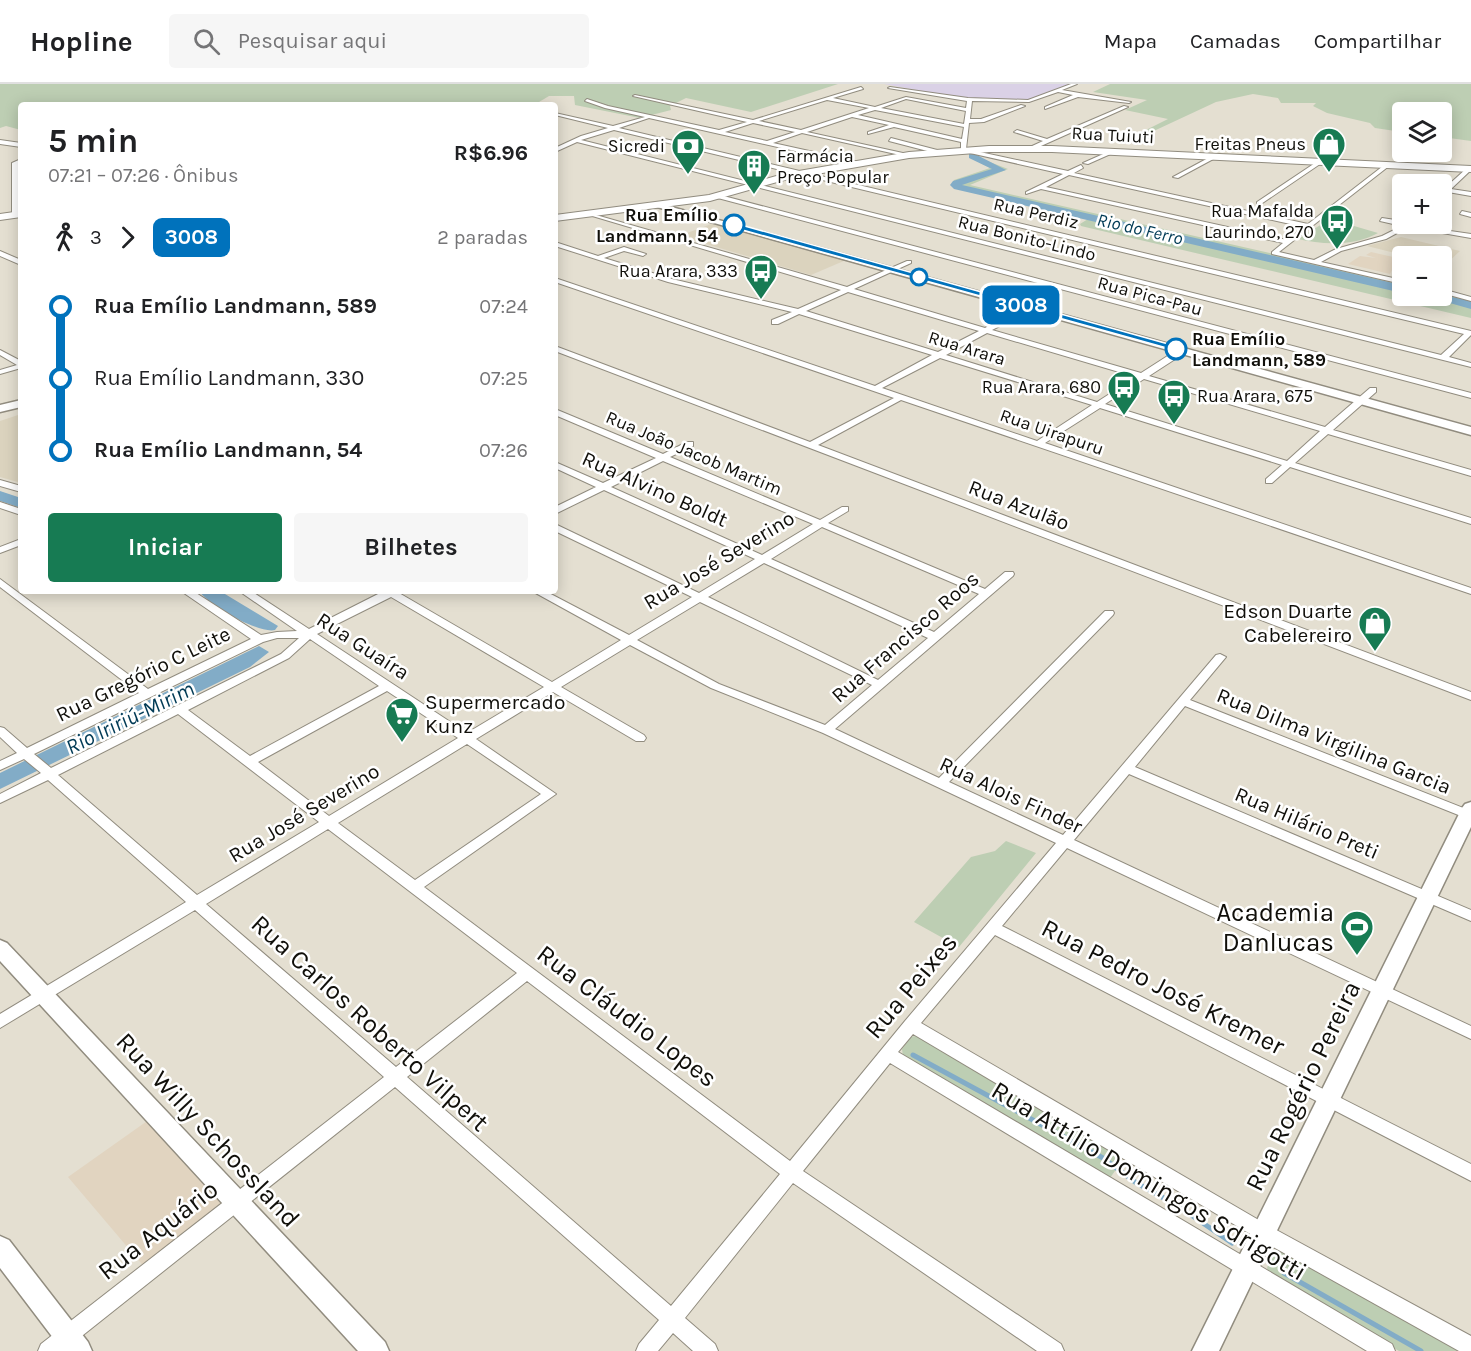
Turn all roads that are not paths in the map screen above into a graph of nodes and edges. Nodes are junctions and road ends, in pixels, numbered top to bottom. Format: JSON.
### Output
{"nodes":[{"id":1,"x":1075,"y":84,"type":"edge"},
{"id":2,"x":861,"y":88,"type":"dead end"},
{"id":3,"x":890,"y":88,"type":"dead end"},
{"id":4,"x":1058,"y":90,"type":"junction"},
{"id":5,"x":1077,"y":95,"type":"junction"},
{"id":6,"x":635,"y":96,"type":"dead end"},
{"id":7,"x":828,"y":99,"type":"junction"},
{"id":8,"x":587,"y":100,"type":"dead end"},
{"id":9,"x":969,"y":100,"type":"junction"},
{"id":10,"x":1023,"y":106,"type":"dead end"},
{"id":11,"x":683,"y":107,"type":"junction"},
{"id":12,"x":876,"y":108,"type":"junction"},
{"id":13,"x":1047,"y":108,"type":"dead end"},
{"id":14,"x":672,"y":110,"type":"dead end"},
{"id":15,"x":968,"y":110,"type":"junction"},
{"id":16,"x":661,"y":113,"type":"dead end"},
{"id":17,"x":558,"y":115,"type":"edge"},
{"id":18,"x":853,"y":116,"type":"junction"},
{"id":19,"x":650,"y":117,"type":"junction"},
{"id":20,"x":753,"y":121,"type":"junction"},
{"id":21,"x":966,"y":123,"type":"junction"},
{"id":22,"x":893,"y":126,"type":"junction"},
{"id":23,"x":614,"y":128,"type":"junction"},
{"id":24,"x":718,"y":132,"type":"junction"},
{"id":25,"x":802,"y":132,"type":"junction"},
{"id":26,"x":1017,"y":132,"type":"dead end"},
{"id":27,"x":870,"y":133,"type":"dead end"},
{"id":28,"x":576,"y":140,"type":"junction"},
{"id":29,"x":891,"y":140,"type":"dead end"},
{"id":30,"x":1047,"y":141,"type":"junction"},
{"id":31,"x":0,"y":142,"type":"edge"},
{"id":32,"x":767,"y":143,"type":"junction"},
{"id":33,"x":18,"y":145,"type":"edge"},
{"id":34,"x":964,"y":146,"type":"junction"},
{"id":35,"x":1032,"y":148,"type":"junction"},
{"id":36,"x":558,"y":149,"type":"edge"},
{"id":37,"x":939,"y":152,"type":"junction"},
{"id":38,"x":1112,"y":152,"type":"junction"},
{"id":39,"x":909,"y":155,"type":"junction"},
{"id":40,"x":1214,"y":157,"type":"junction"},
{"id":41,"x":18,"y":162,"type":"edge"},
{"id":42,"x":1320,"y":162,"type":"junction"},
{"id":43,"x":857,"y":163,"type":"junction"},
{"id":44,"x":1387,"y":165,"type":"junction"},
{"id":45,"x":1470,"y":169,"type":"edge"},
{"id":46,"x":803,"y":173,"type":"junction"},
{"id":47,"x":1066,"y":174,"type":"junction"},
{"id":48,"x":1176,"y":177,"type":"dead end"},
{"id":49,"x":756,"y":184,"type":"junction"},
{"id":50,"x":1452,"y":184,"type":"edge"},
{"id":51,"x":1040,"y":187,"type":"junction"},
{"id":52,"x":1452,"y":192,"type":"edge"},
{"id":53,"x":717,"y":193,"type":"junction"},
{"id":54,"x":1028,"y":193,"type":"dead end"},
{"id":55,"x":1471,"y":194,"type":"edge"},
{"id":56,"x":18,"y":196,"type":"edge"},
{"id":57,"x":1259,"y":203,"type":"dead end"},
{"id":58,"x":660,"y":205,"type":"junction"},
{"id":59,"x":613,"y":209,"type":"junction"},
{"id":60,"x":1462,"y":213,"type":"dead end"},
{"id":61,"x":18,"y":214,"type":"edge"},
{"id":62,"x":593,"y":214,"type":"junction"},
{"id":63,"x":1471,"y":215,"type":"edge"},
{"id":64,"x":0,"y":217,"type":"edge"},
{"id":65,"x":558,"y":218,"type":"edge"},
{"id":66,"x":1382,"y":220,"type":"dead end"},
{"id":67,"x":1392,"y":222,"type":"edge"},
{"id":68,"x":1310,"y":226,"type":"junction"},
{"id":69,"x":1452,"y":233,"type":"edge"},
{"id":70,"x":1392,"y":234,"type":"edge"},
{"id":71,"x":1471,"y":236,"type":"edge"},
{"id":72,"x":1289,"y":242,"type":"junction"},
{"id":73,"x":558,"y":246,"type":"edge"},
{"id":74,"x":0,"y":253,"type":"edge"},
{"id":75,"x":643,"y":254,"type":"dead end"},
{"id":76,"x":597,"y":258,"type":"junction"},
{"id":77,"x":18,"y":262,"type":"edge"},
{"id":78,"x":909,"y":262,"type":"dead end"},
{"id":79,"x":1315,"y":262,"type":"junction"},
{"id":80,"x":892,"y":269,"type":"junction"},
{"id":81,"x":1392,"y":280,"type":"edge"},
{"id":82,"x":558,"y":281,"type":"edge"},
{"id":83,"x":849,"y":288,"type":"junction"},
{"id":84,"x":1471,"y":288,"type":"edge"},
{"id":85,"x":1452,"y":294,"type":"edge"},
{"id":86,"x":1467,"y":298,"type":"edge"},
{"id":87,"x":1045,"y":299,"type":"dead end"},
{"id":88,"x":1029,"y":308,"type":"junction"},
{"id":89,"x":798,"y":311,"type":"junction"},
{"id":90,"x":775,"y":322,"type":"dead end"},
{"id":91,"x":987,"y":330,"type":"junction"},
{"id":92,"x":1470,"y":333,"type":"edge"},
{"id":93,"x":558,"y":349,"type":"edge"},
{"id":94,"x":1183,"y":350,"type":"junction"},
{"id":95,"x":0,"y":352,"type":"edge"},
{"id":96,"x":939,"y":355,"type":"junction"},
{"id":97,"x":1443,"y":358,"type":"junction"},
{"id":98,"x":18,"y":362,"type":"edge"},
{"id":99,"x":18,"y":364,"type":"edge"},
{"id":100,"x":1471,"y":365,"type":"edge"},
{"id":101,"x":0,"y":372,"type":"edge"},
{"id":102,"x":1143,"y":376,"type":"junction"},
{"id":103,"x":875,"y":389,"type":"junction"},
{"id":104,"x":1373,"y":390,"type":"dead end"},
{"id":105,"x":1471,"y":396,"type":"edge"},
{"id":106,"x":901,"y":398,"type":"junction"},
{"id":107,"x":1361,"y":400,"type":"junction"},
{"id":108,"x":18,"y":404,"type":"edge"},
{"id":109,"x":1098,"y":405,"type":"junction"},
{"id":110,"x":0,"y":410,"type":"edge"},
{"id":111,"x":558,"y":413,"type":"edge"},
{"id":112,"x":1326,"y":430,"type":"junction"},
{"id":113,"x":1471,"y":431,"type":"edge"},
{"id":114,"x":690,"y":444,"type":"dead end"},
{"id":115,"x":1038,"y":444,"type":"junction"},
{"id":116,"x":811,"y":445,"type":"junction"},
{"id":117,"x":663,"y":458,"type":"junction"},
{"id":118,"x":1288,"y":464,"type":"junction"},
{"id":119,"x":558,"y":466,"type":"edge"},
{"id":120,"x":1471,"y":473,"type":"edge"},
{"id":121,"x":1269,"y":481,"type":"dead end"},
{"id":122,"x":0,"y":483,"type":"edge"},
{"id":123,"x":604,"y":487,"type":"junction"},
{"id":124,"x":18,"y":488,"type":"edge"},
{"id":125,"x":0,"y":505,"type":"edge"},
{"id":126,"x":845,"y":509,"type":"dead end"},
{"id":127,"x":558,"y":510,"type":"edge"},
{"id":128,"x":18,"y":511,"type":"edge"},
{"id":129,"x":1471,"y":521,"type":"edge"},
{"id":130,"x":819,"y":524,"type":"junction"},
{"id":131,"x":558,"y":528,"type":"edge"},
{"id":132,"x":18,"y":543,"type":"edge"},
{"id":133,"x":0,"y":550,"type":"edge"},
{"id":134,"x":762,"y":559,"type":"junction"},
{"id":135,"x":1009,"y":574,"type":"dead end"},
{"id":136,"x":0,"y":582,"type":"edge"},
{"id":137,"x":1471,"y":591,"type":"edge"},
{"id":138,"x":191,"y":594,"type":"edge"},
{"id":139,"x":249,"y":594,"type":"edge"},
{"id":140,"x":388,"y":594,"type":"edge"},
{"id":141,"x":395,"y":594,"type":"edge"},
{"id":142,"x":543,"y":594,"type":"edge"},
{"id":143,"x":986,"y":594,"type":"junction"},
{"id":144,"x":699,"y":597,"type":"junction"},
{"id":145,"x":1109,"y":613,"type":"dead end"},
{"id":146,"x":309,"y":634,"type":"junction"},
{"id":147,"x":936,"y":637,"type":"junction"},
{"id":148,"x":259,"y":639,"type":"junction"},
{"id":149,"x":628,"y":640,"type":"junction"},
{"id":150,"x":1221,"y":657,"type":"dead end"},
{"id":151,"x":880,"y":685,"type":"junction"},
{"id":152,"x":388,"y":686,"type":"junction"},
{"id":153,"x":552,"y":686,"type":"junction"},
{"id":154,"x":147,"y":694,"type":"junction"},
{"id":155,"x":1471,"y":696,"type":"edge"},
{"id":156,"x":1183,"y":702,"type":"junction"},
{"id":157,"x":179,"y":709,"type":"junction"},
{"id":158,"x":827,"y":730,"type":"junction"},
{"id":159,"x":0,"y":731,"type":"edge"},
{"id":160,"x":466,"y":738,"type":"junction"},
{"id":161,"x":640,"y":738,"type":"dead end"},
{"id":162,"x":28,"y":757,"type":"junction"},
{"id":163,"x":249,"y":762,"type":"junction"},
{"id":164,"x":0,"y":766,"type":"edge"},
{"id":165,"x":1127,"y":768,"type":"junction"},
{"id":166,"x":46,"y":772,"type":"junction"},
{"id":167,"x":941,"y":783,"type":"junction"},
{"id":168,"x":0,"y":799,"type":"edge"},
{"id":169,"x":1470,"y":813,"type":"edge"},
{"id":170,"x":328,"y":822,"type":"junction"},
{"id":171,"x":1065,"y":842,"type":"junction"},
{"id":172,"x":415,"y":887,"type":"junction"},
{"id":173,"x":1427,"y":897,"type":"junction"},
{"id":174,"x":196,"y":902,"type":"junction"},
{"id":175,"x":1471,"y":916,"type":"edge"},
{"id":176,"x":993,"y":928,"type":"junction"},
{"id":177,"x":0,"y":948,"type":"edge"},
{"id":178,"x":527,"y":973,"type":"junction"},
{"id":179,"x":1381,"y":991,"type":"junction"},
{"id":180,"x":44,"y":995,"type":"junction"},
{"id":181,"x":0,"y":1022,"type":"edge"},
{"id":182,"x":911,"y":1025,"type":"junction"},
{"id":183,"x":1471,"y":1033,"type":"edge"},
{"id":184,"x":888,"y":1054,"type":"junction"},
{"id":185,"x":394,"y":1078,"type":"junction"},
{"id":186,"x":1328,"y":1100,"type":"junction"},
{"id":187,"x":792,"y":1173,"type":"junction"},
{"id":188,"x":1471,"y":1173,"type":"edge"},
{"id":189,"x":236,"y":1202,"type":"junction"},
{"id":190,"x":1263,"y":1232,"type":"junction"},
{"id":191,"x":0,"y":1248,"type":"edge"},
{"id":192,"x":1245,"y":1269,"type":"junction"},
{"id":193,"x":672,"y":1322,"type":"junction"},
{"id":194,"x":65,"y":1346,"type":"edge"},
{"id":195,"x":1471,"y":1347,"type":"edge"},
{"id":196,"x":376,"y":1351,"type":"edge"},
{"id":197,"x":646,"y":1351,"type":"edge"},
{"id":198,"x":708,"y":1351,"type":"edge"},
{"id":199,"x":1054,"y":1351,"type":"edge"},
{"id":200,"x":1205,"y":1351,"type":"edge"},
{"id":201,"x":1384,"y":1351,"type":"edge"}],
"edges":[{"from":1,"to":4,"type":"street"},
{"from":2,"to":7,"type":"street"},
{"from":3,"to":9,"type":"street"},
{"from":4,"to":5,"type":"street"},
{"from":4,"to":9,"type":"street"},
{"from":5,"to":13,"type":"street"},
{"from":5,"to":30,"type":"street"},
{"from":6,"to":11,"type":"street"},
{"from":7,"to":12,"type":"street"},
{"from":7,"to":20,"type":"street"},
{"from":8,"to":19,"type":"street"},
{"from":9,"to":15,"type":"street"},
{"from":10,"to":21,"type":"street"},
{"from":11,"to":14,"type":"street"},
{"from":11,"to":20,"type":"street"},
{"from":12,"to":15,"type":"street"},
{"from":12,"to":18,"type":"street"},
{"from":12,"to":21,"type":"street"},
{"from":15,"to":21,"type":"street"},
{"from":16,"to":19,"type":"street"},
{"from":17,"to":23,"type":"street","name":"Rua Perdiz"},
{"from":18,"to":22,"type":"street"},
{"from":18,"to":25,"type":"street"},
{"from":19,"to":23,"type":"street"},
{"from":19,"to":24,"type":"street"},
{"from":20,"to":24,"type":"street"},
{"from":20,"to":25,"type":"street"},
{"from":21,"to":34,"type":"street"},
{"from":22,"to":27,"type":"street"},
{"from":22,"to":34,"type":"street"},
{"from":23,"to":28,"type":"street"},
{"from":23,"to":46,"type":"street","name":"Rua Perdiz"},
{"from":24,"to":32,"type":"street"},
{"from":25,"to":32,"type":"street"},
{"from":25,"to":39,"type":"street"},
{"from":26,"to":30,"type":"street"},
{"from":28,"to":36,"type":"street"},
{"from":28,"to":49,"type":"street","name":"Rua Bonito-Lindo"},
{"from":29,"to":37,"type":"street"},
{"from":30,"to":35,"type":"street"},
{"from":31,"to":33,"type":"street"},
{"from":32,"to":43,"type":"street"},
{"from":34,"to":35,"type":"main road","name":"Rua Tuiuti"},
{"from":34,"to":37,"type":"main road","name":"Rua Tuiuti"},
{"from":34,"to":47,"type":"street"},
{"from":35,"to":38,"type":"main road","name":"Rua Tuiuti"},
{"from":37,"to":39,"type":"main road","name":"Rua Tuiuti"},
{"from":38,"to":40,"type":"main road","name":"Rua Tuiuti"},
{"from":38,"to":47,"type":"street"},
{"from":39,"to":43,"type":"main road","name":"Rua Tuiuti"},
{"from":40,"to":42,"type":"main road","name":"Rua Tuiuti"},
{"from":40,"to":48,"type":"street"},
{"from":41,"to":56,"type":"street"},
{"from":42,"to":44,"type":"main road","name":"Rua Tuiuti"},
{"from":42,"to":57,"type":"street"},
{"from":43,"to":46,"type":"main road","name":"Rua Tuiuti"},
{"from":44,"to":45,"type":"main road","name":"Rua Tuiuti"},
{"from":44,"to":68,"type":"street"},
{"from":45,"to":50,"type":"street"},
{"from":46,"to":49,"type":"main road","name":"Rua Tuiuti"},
{"from":46,"to":92,"type":"street","name":"Rua Perdiz"},
{"from":47,"to":51,"type":"street"},
{"from":47,"to":68,"type":"street"},
{"from":49,"to":53,"type":"main road","name":"Rua Tuiuti"},
{"from":49,"to":53,"type":"main road","name":"Rua Tuiuti"},
{"from":49,"to":97,"type":"street","name":"Rua Bonito-Lindo"},
{"from":51,"to":54,"type":"street"},
{"from":51,"to":72,"type":"street"},
{"from":52,"to":55,"type":"street"},
{"from":53,"to":58,"type":"main road","name":"Rua Tuiuti"},
{"from":53,"to":59,"type":"main road","name":"Rua Tuiuti"},
{"from":53,"to":105,"type":"street","name":"Rua Pica-Pau"},
{"from":56,"to":61,"type":"street"},
{"from":58,"to":59,"type":"main road","name":"Rua Tuiuti"},
{"from":58,"to":80,"type":"street"},
{"from":59,"to":62,"type":"main road","name":"Rua Tuiuti"},
{"from":60,"to":63,"type":"street"},
{"from":61,"to":64,"type":"main road"},
{"from":62,"to":65,"type":"main road","name":"Rua Tuiuti"},
{"from":62,"to":83,"type":"street"},
{"from":66,"to":67,"type":"street"},
{"from":68,"to":72,"type":"street"},
{"from":69,"to":71,"type":"street"},
{"from":70,"to":79,"type":"street"},
{"from":72,"to":79,"type":"street"},
{"from":73,"to":76,"type":"street","name":"Rua Arara"},
{"from":74,"to":77,"type":"street"},
{"from":75,"to":76,"type":"street"},
{"from":76,"to":89,"type":"street","name":"Rua Arara"},
{"from":78,"to":80,"type":"street"},
{"from":79,"to":81,"type":"street"},
{"from":80,"to":83,"type":"street"},
{"from":80,"to":88,"type":"street"},
{"from":82,"to":103,"type":"street","name":"Rua Uirapuru"},
{"from":83,"to":89,"type":"street"},
{"from":83,"to":91,"type":"street"},
{"from":84,"to":86,"type":"street"},
{"from":85,"to":86,"type":"street"},
{"from":87,"to":88,"type":"street"},
{"from":88,"to":91,"type":"street"},
{"from":88,"to":94,"type":"street"},
{"from":89,"to":90,"type":"street"},
{"from":89,"to":96,"type":"street","name":"Rua Arara"},
{"from":91,"to":96,"type":"street"},
{"from":91,"to":102,"type":"street"},
{"from":92,"to":97,"type":"street"},
{"from":93,"to":116,"type":"street","name":"Rua Azulão"},
{"from":94,"to":102,"type":"street"},
{"from":94,"to":107,"type":"street"},
{"from":95,"to":98,"type":"street"},
{"from":96,"to":103,"type":"street"},
{"from":96,"to":109,"type":"street","name":"Rua Arara"},
{"from":97,"to":100,"type":"street","name":"Rua Bonito-Lindo"},
{"from":99,"to":101,"type":"street"},
{"from":102,"to":109,"type":"street"},
{"from":102,"to":112,"type":"street"},
{"from":103,"to":106,"type":"street","name":"Rua Uirapuru"},
{"from":104,"to":107,"type":"street"},
{"from":106,"to":115,"type":"street","name":"Rua Uirapuru"},
{"from":106,"to":116,"type":"street"},
{"from":107,"to":112,"type":"street"},
{"from":107,"to":113,"type":"street"},
{"from":108,"to":110,"type":"street"},
{"from":109,"to":115,"type":"street"},
{"from":109,"to":118,"type":"street","name":"Rua Arara"},
{"from":111,"to":117,"type":"street","name":"Rua João Jacob Martim"},
{"from":112,"to":118,"type":"street"},
{"from":112,"to":120,"type":"street"},
{"from":114,"to":117,"type":"street"},
{"from":115,"to":137,"type":"street","name":"Rua Uirapuru"},
{"from":116,"to":155,"type":"street","name":"Rua Azulão"},
{"from":117,"to":123,"type":"street"},
{"from":117,"to":130,"type":"street","name":"Rua João Jacob Martim"},
{"from":118,"to":121,"type":"street"},
{"from":118,"to":129,"type":"street","name":"Rua Arara"},
{"from":119,"to":123,"type":"street","name":"Rua Alvino Boldt"},
{"from":122,"to":124,"type":"street"},
{"from":123,"to":127,"type":"street"},
{"from":123,"to":134,"type":"street","name":"Rua Alvino Boldt"},
{"from":125,"to":128,"type":"street"},
{"from":126,"to":130,"type":"street","name":"Rua José Severino"},
{"from":130,"to":134,"type":"street","name":"Rua José Severino"},
{"from":130,"to":143,"type":"street","name":"Rua João Jacob Martim"},
{"from":131,"to":144,"type":"street"},
{"from":132,"to":133,"type":"street"},
{"from":134,"to":144,"type":"street","name":"Rua José Severino"},
{"from":134,"to":147,"type":"street","name":"Rua Alvino Boldt"},
{"from":135,"to":143,"type":"street","name":"Rua Francisco Roos"},
{"from":136,"to":154,"type":"street"},
{"from":138,"to":148,"type":"street"},
{"from":139,"to":146,"type":"street","name":"Rua Guaíra"},
{"from":140,"to":146,"type":"street","name":"Rua Gregório C Leite"},
{"from":141,"to":153,"type":"street"},
{"from":142,"to":149,"type":"street","name":"Rua Alois Finder"},
{"from":143,"to":147,"type":"street","name":"Rua Francisco Roos"},
{"from":144,"to":149,"type":"street","name":"Rua José Severino"},
{"from":144,"to":151,"type":"street"},
{"from":145,"to":167,"type":"street"},
{"from":146,"to":148,"type":"street","name":"Rua Gregório C Leite"},
{"from":146,"to":152,"type":"street","name":"Rua Guaíra"},
{"from":146,"to":157,"type":"street","name":"Rua Gregório C Leite"},
{"from":147,"to":151,"type":"street","name":"Rua Francisco Roos"},
{"from":148,"to":154,"type":"street","name":"Rua Gregório C Leite"},
{"from":149,"to":153,"type":"street","name":"Rua José Severino"},
{"from":149,"to":158,"type":"street","name":"Rua Alois Finder"},
{"from":150,"to":156,"type":"street","name":"Rua Peixes"},
{"from":151,"to":158,"type":"street","name":"Rua Francisco Roos"},
{"from":152,"to":160,"type":"street","name":"Rua Guaíra"},
{"from":152,"to":163,"type":"street"},
{"from":153,"to":160,"type":"street","name":"Rua José Severino"},
{"from":153,"to":161,"type":"street"},
{"from":154,"to":162,"type":"street","name":"Rua Gregório C Leite"},
{"from":156,"to":165,"type":"street","name":"Rua Peixes"},
{"from":156,"to":169,"type":"street","name":"Rua Dilma Virgilina Garcia"},
{"from":157,"to":163,"type":"street","name":"Rua Cláudio Lopes"},
{"from":157,"to":166,"type":"street","name":"Rua Gregório C Leite"},
{"from":158,"to":167,"type":"street","name":"Rua Alois Finder"},
{"from":159,"to":162,"type":"street","name":"Rua Carlos Roberto Vilpert"},
{"from":160,"to":170,"type":"street","name":"Rua José Severino"},
{"from":160,"to":172,"type":"street","name":"Rua Guaíra"},
{"from":162,"to":164,"type":"street","name":"Rua Gregório C Leite"},
{"from":162,"to":166,"type":"street","name":"Rua Carlos Roberto Vilpert"},
{"from":163,"to":170,"type":"street","name":"Rua Cláudio Lopes"},
{"from":165,"to":171,"type":"street","name":"Rua Peixes"},
{"from":165,"to":173,"type":"street","name":"Rua Hilário Preti"},
{"from":166,"to":168,"type":"street","name":"Rua Gregório C Leite"},
{"from":166,"to":174,"type":"street","name":"Rua Carlos Roberto Vilpert"},
{"from":167,"to":171,"type":"street","name":"Rua Alois Finder"},
{"from":169,"to":173,"type":"street","name":"Rua Rogério Pereira"},
{"from":170,"to":172,"type":"street","name":"Rua Cláudio Lopes"},
{"from":170,"to":174,"type":"street","name":"Rua José Severino"},
{"from":171,"to":176,"type":"street","name":"Rua Peixes"},
{"from":171,"to":179,"type":"street","name":"Rua Alois Finder"},
{"from":172,"to":178,"type":"street","name":"Rua Cláudio Lopes"},
{"from":173,"to":175,"type":"street","name":"Rua Hilário Preti"},
{"from":173,"to":179,"type":"street","name":"Rua Rogério Pereira"},
{"from":174,"to":180,"type":"street","name":"Rua José Severino"},
{"from":174,"to":185,"type":"street","name":"Rua Carlos Roberto Vilpert"},
{"from":176,"to":182,"type":"street","name":"Rua Peixes"},
{"from":176,"to":186,"type":"street","name":"Rua Pedro José Kremer"},
{"from":177,"to":180,"type":"street","name":"Rua Willy Schossland"},
{"from":178,"to":185,"type":"street","name":"Rua Aquário"},
{"from":178,"to":187,"type":"street","name":"Rua Cláudio Lopes"},
{"from":179,"to":183,"type":"street","name":"Rua Alois Finder"},
{"from":179,"to":186,"type":"street","name":"Rua Rogério Pereira"},
{"from":180,"to":181,"type":"street","name":"Rua José Severino"},
{"from":180,"to":189,"type":"street","name":"Rua Willy Schossland"},
{"from":182,"to":184,"type":"street","name":"Rua Peixes"},
{"from":182,"to":190,"type":"street","name":"Rua Attílio Domingos Sdrigotti"},
{"from":184,"to":187,"type":"street","name":"Rua Peixes"},
{"from":184,"to":192,"type":"street","name":"Rua Attílio Domingos Sdrigotti"},
{"from":185,"to":189,"type":"street","name":"Rua Aquário"},
{"from":185,"to":193,"type":"street","name":"Rua Carlos Roberto Vilpert"},
{"from":186,"to":188,"type":"street","name":"Rua Pedro José Kremer"},
{"from":186,"to":190,"type":"street","name":"Rua Rogério Pereira"},
{"from":187,"to":193,"type":"street","name":"Rua Peixes"},
{"from":187,"to":199,"type":"street","name":"Rua Cláudio Lopes"},
{"from":189,"to":194,"type":"street","name":"Rua Aquário"},
{"from":189,"to":196,"type":"street","name":"Rua Willy Schossland"},
{"from":190,"to":192,"type":"street","name":"Rua Rogério Pereira"},
{"from":190,"to":195,"type":"street","name":"Rua Attílio Domingos Sdrigotti"},
{"from":191,"to":194,"type":"street"},
{"from":192,"to":200,"type":"street","name":"Rua Rogério Pereira"},
{"from":192,"to":201,"type":"street","name":"Rua Attílio Domingos Sdrigotti"},
{"from":193,"to":197,"type":"street","name":"Rua Peixes"},
{"from":193,"to":198,"type":"street","name":"Rua Carlos Roberto Vilpert"}]}
